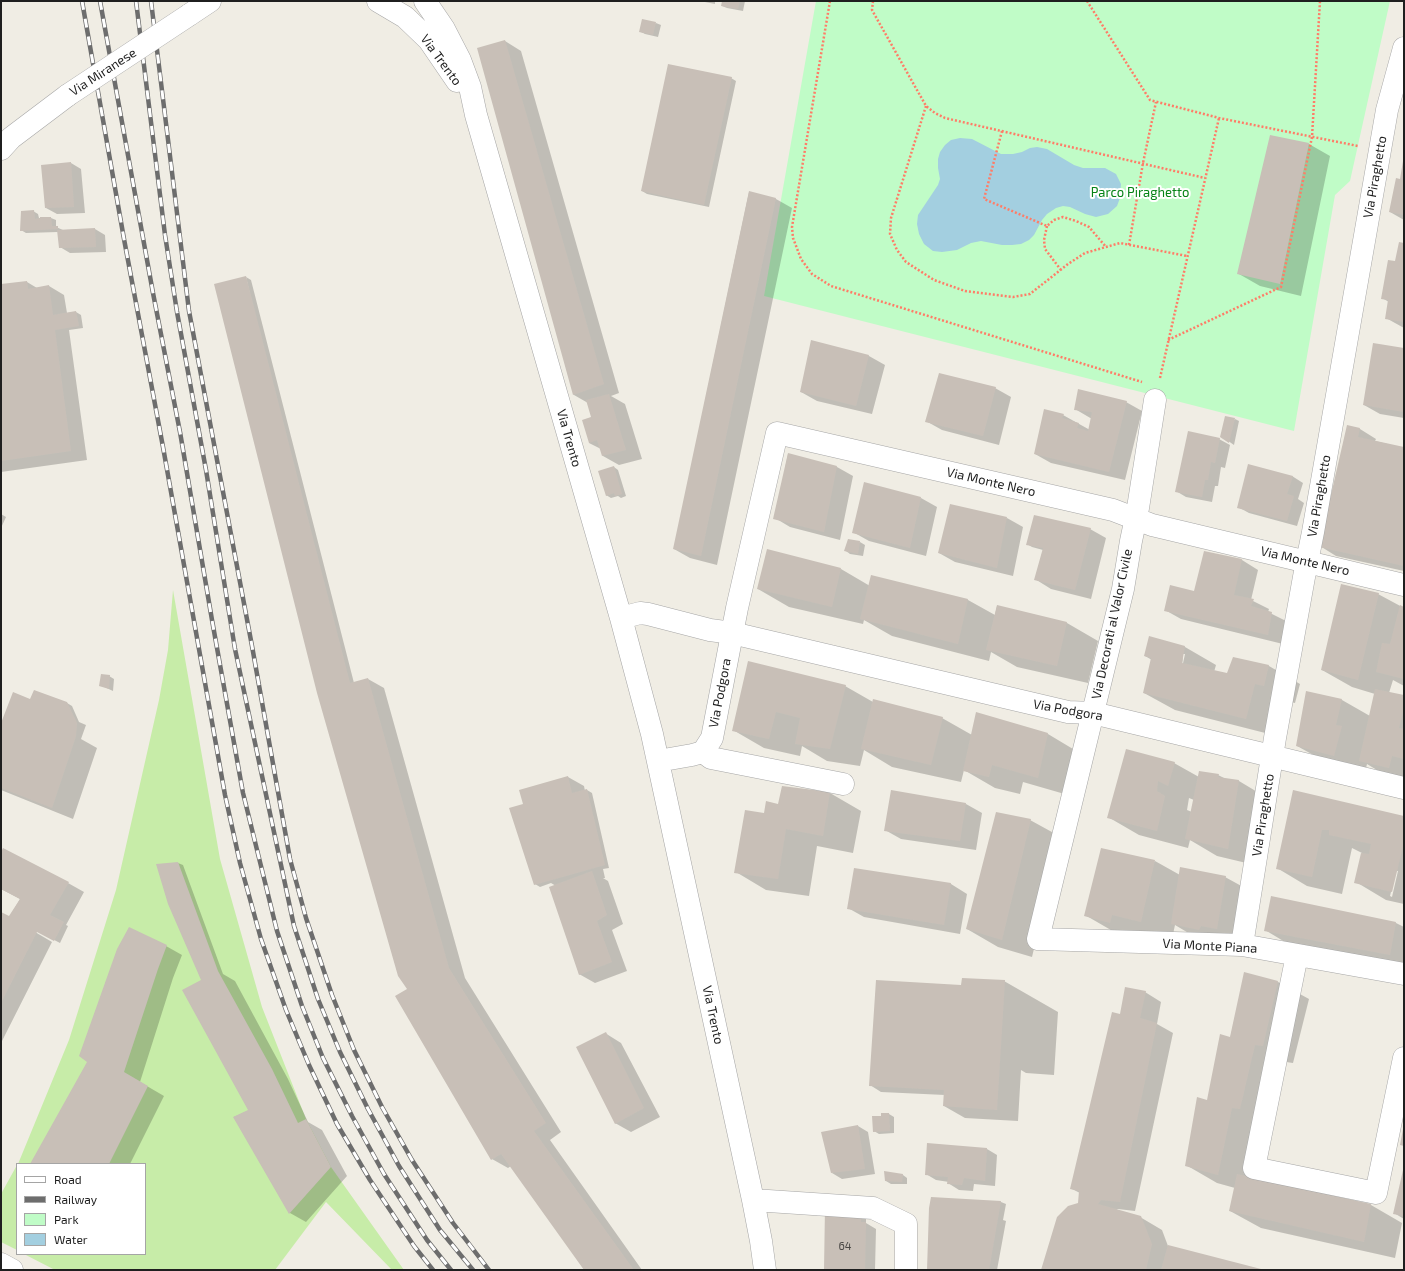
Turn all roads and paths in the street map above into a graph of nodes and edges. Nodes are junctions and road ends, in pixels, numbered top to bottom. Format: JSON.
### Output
{"nodes":[{"id":1,"x":210,"y":1,"type":"edge"},
{"id":2,"x":378,"y":1,"type":"edge"},
{"id":3,"x":425,"y":1,"type":"edge"},
{"id":4,"x":830,"y":1,"type":"edge"},
{"id":5,"x":873,"y":1,"type":"edge"},
{"id":6,"x":1087,"y":1,"type":"edge"},
{"id":7,"x":1320,"y":1,"type":"edge"},
{"id":8,"x":1404,"y":48,"type":"edge"},
{"id":9,"x":1156,"y":102,"type":"junction"},
{"id":10,"x":926,"y":106,"type":"junction"},
{"id":11,"x":1395,"y":113,"type":"edge"},
{"id":12,"x":476,"y":115,"type":"junction"},
{"id":13,"x":1219,"y":118,"type":"junction"},
{"id":14,"x":1002,"y":131,"type":"junction"},
{"id":15,"x":1312,"y":137,"type":"junction"},
{"id":16,"x":1380,"y":148,"type":"junction"},
{"id":17,"x":1,"y":149,"type":"edge"},
{"id":18,"x":1143,"y":164,"type":"junction"},
{"id":19,"x":1205,"y":178,"type":"junction"},
{"id":20,"x":1047,"y":226,"type":"junction"},
{"id":21,"x":1129,"y":245,"type":"junction"},
{"id":22,"x":1106,"y":247,"type":"junction"},
{"id":23,"x":1187,"y":256,"type":"junction"},
{"id":24,"x":1060,"y":270,"type":"junction"},
{"id":25,"x":1168,"y":340,"type":"junction"},
{"id":26,"x":1156,"y":394,"type":"junction"},
{"id":27,"x":1136,"y":519,"type":"junction"},
{"id":28,"x":1307,"y":562,"type":"junction"},
{"id":29,"x":1404,"y":585,"type":"edge"},
{"id":30,"x":621,"y":618,"type":"junction"},
{"id":31,"x":732,"y":632,"type":"junction"},
{"id":32,"x":1093,"y":713,"type":"junction"},
{"id":33,"x":703,"y":752,"type":"junction"},
{"id":34,"x":1272,"y":755,"type":"junction"},
{"id":35,"x":658,"y":761,"type":"junction"},
{"id":36,"x":843,"y":784,"type":"dead end"},
{"id":37,"x":1404,"y":788,"type":"edge"},
{"id":38,"x":1038,"y":939,"type":"joint"},
{"id":39,"x":1242,"y":945,"type":"junction"},
{"id":40,"x":1297,"y":955,"type":"junction"},
{"id":41,"x":1404,"y":974,"type":"edge"},
{"id":42,"x":1404,"y":1058,"type":"edge"},
{"id":43,"x":753,"y":1200,"type":"junction"},
{"id":44,"x":1,"y":1264,"type":"edge"},
{"id":45,"x":12,"y":1270,"type":"edge"},
{"id":46,"x":765,"y":1270,"type":"edge"},
{"id":47,"x":906,"y":1270,"type":"edge"}],
"edges":[{"from":1,"to":17,"type":"street","name":"Via Miranese","bridge":true},
{"from":2,"to":12,"type":"street","name":"Via Trento"},
{"from":3,"to":12,"type":"street","name":"Via Trento"},
{"from":4,"to":26,"type":"path"},
{"from":5,"to":10,"type":"path"},
{"from":6,"to":9,"type":"path"},
{"from":7,"to":15,"type":"path"},
{"from":8,"to":11,"type":"street","name":"Via Piraghetto"},
{"from":9,"to":13,"type":"path"},
{"from":9,"to":18,"type":"path"},
{"from":10,"to":14,"type":"path"},
{"from":10,"to":24,"type":"path"},
{"from":11,"to":16,"type":"street","name":"Via Piraghetto"},
{"from":12,"to":30,"type":"street","name":"Via Trento"},
{"from":13,"to":15,"type":"path"},
{"from":13,"to":19,"type":"path"},
{"from":14,"to":18,"type":"path"},
{"from":14,"to":20,"type":"path"},
{"from":15,"to":16,"type":"path"},
{"from":15,"to":25,"type":"path"},
{"from":16,"to":28,"type":"street","name":"Via Piraghetto"},
{"from":18,"to":19,"type":"path"},
{"from":18,"to":21,"type":"path"},
{"from":19,"to":23,"type":"path"},
{"from":20,"to":22,"type":"path"},
{"from":20,"to":24,"type":"path"},
{"from":21,"to":22,"type":"path"},
{"from":21,"to":23,"type":"path"},
{"from":22,"to":24,"type":"path"},
{"from":23,"to":25,"type":"path"},
{"from":25,"to":26,"type":"path"},
{"from":26,"to":27,"type":"street","name":"Via Decorati al Valor Civile"},
{"from":27,"to":28,"type":"street","name":"Via Monte Nero"},
{"from":27,"to":31,"type":"street","name":"Via Monte Nero"},
{"from":27,"to":32,"type":"street","name":"Via Decorati al Valor Civile"},
{"from":28,"to":29,"type":"street","name":"Via Monte Nero"},
{"from":28,"to":34,"type":"street","name":"Via Piraghetto"},
{"from":30,"to":31,"type":"street","name":"Via Podgora"},
{"from":30,"to":35,"type":"street","name":"Via Trento"},
{"from":31,"to":32,"type":"street","name":"Via Podgora"},
{"from":31,"to":33,"type":"street","name":"Via Podgora"},
{"from":32,"to":34,"type":"street","name":"Via Podgora"},
{"from":32,"to":38,"type":"street","name":"Via Decorati al Valor Civile"},
{"from":33,"to":35,"type":"street"},
{"from":33,"to":36,"type":"street"},
{"from":34,"to":37,"type":"street","name":"Via Podgora"},
{"from":34,"to":39,"type":"street","name":"Via Piraghetto"},
{"from":35,"to":43,"type":"street","name":"Via Trento"},
{"from":38,"to":39,"type":"street","name":"Via Monte Piana"},
{"from":39,"to":40,"type":"street","name":"Via Monte Piana"},
{"from":40,"to":41,"type":"street","name":"Via Monte Piana"},
{"from":40,"to":42,"type":"street"},
{"from":43,"to":46,"type":"street","name":"Via Trento"},
{"from":43,"to":47,"type":"street"},
{"from":44,"to":45,"type":"street"}]}
